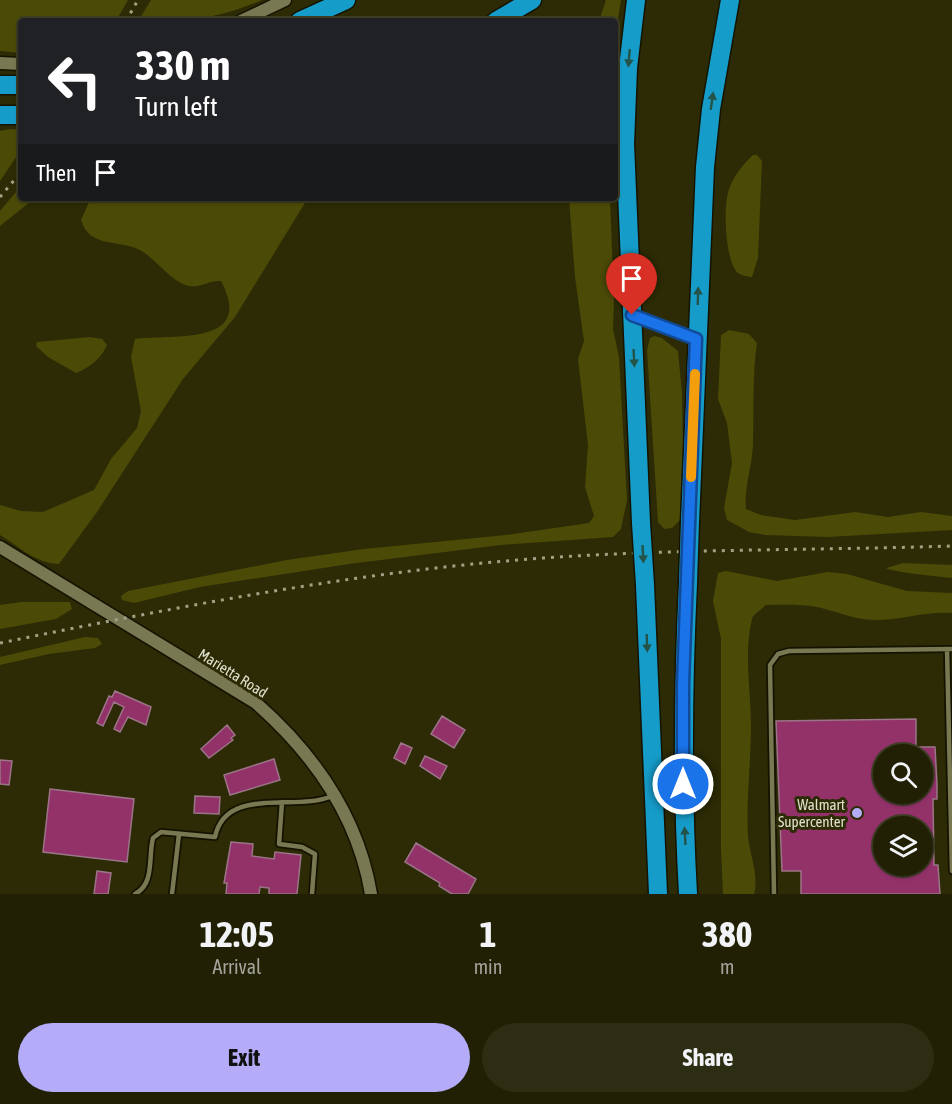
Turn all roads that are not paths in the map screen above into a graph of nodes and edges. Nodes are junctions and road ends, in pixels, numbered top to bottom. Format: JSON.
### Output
{"nodes":[{"id":1,"x":285,"y":0,"type":"edge"},
{"id":2,"x":346,"y":0,"type":"edge"},
{"id":3,"x":532,"y":0,"type":"edge"},
{"id":4,"x":636,"y":0,"type":"edge"},
{"id":5,"x":730,"y":0,"type":"edge"},
{"id":6,"x":247,"y":18,"type":"edge"},
{"id":7,"x":307,"y":18,"type":"edge"},
{"id":8,"x":501,"y":18,"type":"edge"},
{"id":9,"x":0,"y":63,"type":"edge"},
{"id":10,"x":18,"y":64,"type":"edge"},
{"id":11,"x":0,"y":85,"type":"edge"},
{"id":12,"x":18,"y":85,"type":"edge"},
{"id":13,"x":0,"y":115,"type":"edge"},
{"id":14,"x":18,"y":115,"type":"edge"},
{"id":15,"x":632,"y":315,"type":"junction"},
{"id":16,"x":696,"y":339,"type":"junction"},
{"id":17,"x":0,"y":547,"type":"edge"},
{"id":18,"x":950,"y":649,"type":"edge"},
{"id":19,"x":335,"y":795,"type":"junction"},
{"id":20,"x":282,"y":802,"type":"junction"},
{"id":21,"x":179,"y":834,"type":"junction"},
{"id":22,"x":654,"y":838,"type":"junction"},
{"id":23,"x":952,"y":871,"type":"edge"},
{"id":24,"x":135,"y":894,"type":"edge"},
{"id":25,"x":172,"y":894,"type":"edge"},
{"id":26,"x":312,"y":894,"type":"edge"},
{"id":27,"x":371,"y":894,"type":"edge"},
{"id":28,"x":649,"y":894,"type":"edge"},
{"id":29,"x":658,"y":894,"type":"edge"},
{"id":30,"x":688,"y":894,"type":"edge"},
{"id":31,"x":774,"y":894,"type":"edge"}],
"edges":[{"from":1,"to":6,"type":"street"},
{"from":2,"to":7,"type":"highway"},
{"from":3,"to":8,"type":"highway"},
{"from":4,"to":15,"type":"highway","one_way":true},
{"from":16,"to":5,"type":"highway","one_way":true},
{"from":9,"to":10,"type":"street"},
{"from":11,"to":12,"type":"highway"},
{"from":13,"to":14,"type":"highway"},
{"from":15,"to":16,"type":"lane"},
{"from":15,"to":22,"type":"highway","one_way":true,"bridge":true},
{"from":30,"to":16,"type":"highway","one_way":true,"bridge":true},
{"from":17,"to":19,"type":"street","name":"Marietta Road"},
{"from":18,"to":23,"type":"lane"},
{"from":18,"to":31,"type":"lane"},
{"from":19,"to":20,"type":"lane"},
{"from":19,"to":27,"type":"street","name":"Marietta Road"},
{"from":20,"to":21,"type":"lane"},
{"from":20,"to":26,"type":"lane"},
{"from":21,"to":24,"type":"lane"},
{"from":21,"to":25,"type":"lane"},
{"from":22,"to":28,"type":"highway"},
{"from":22,"to":29,"type":"highway"}]}
